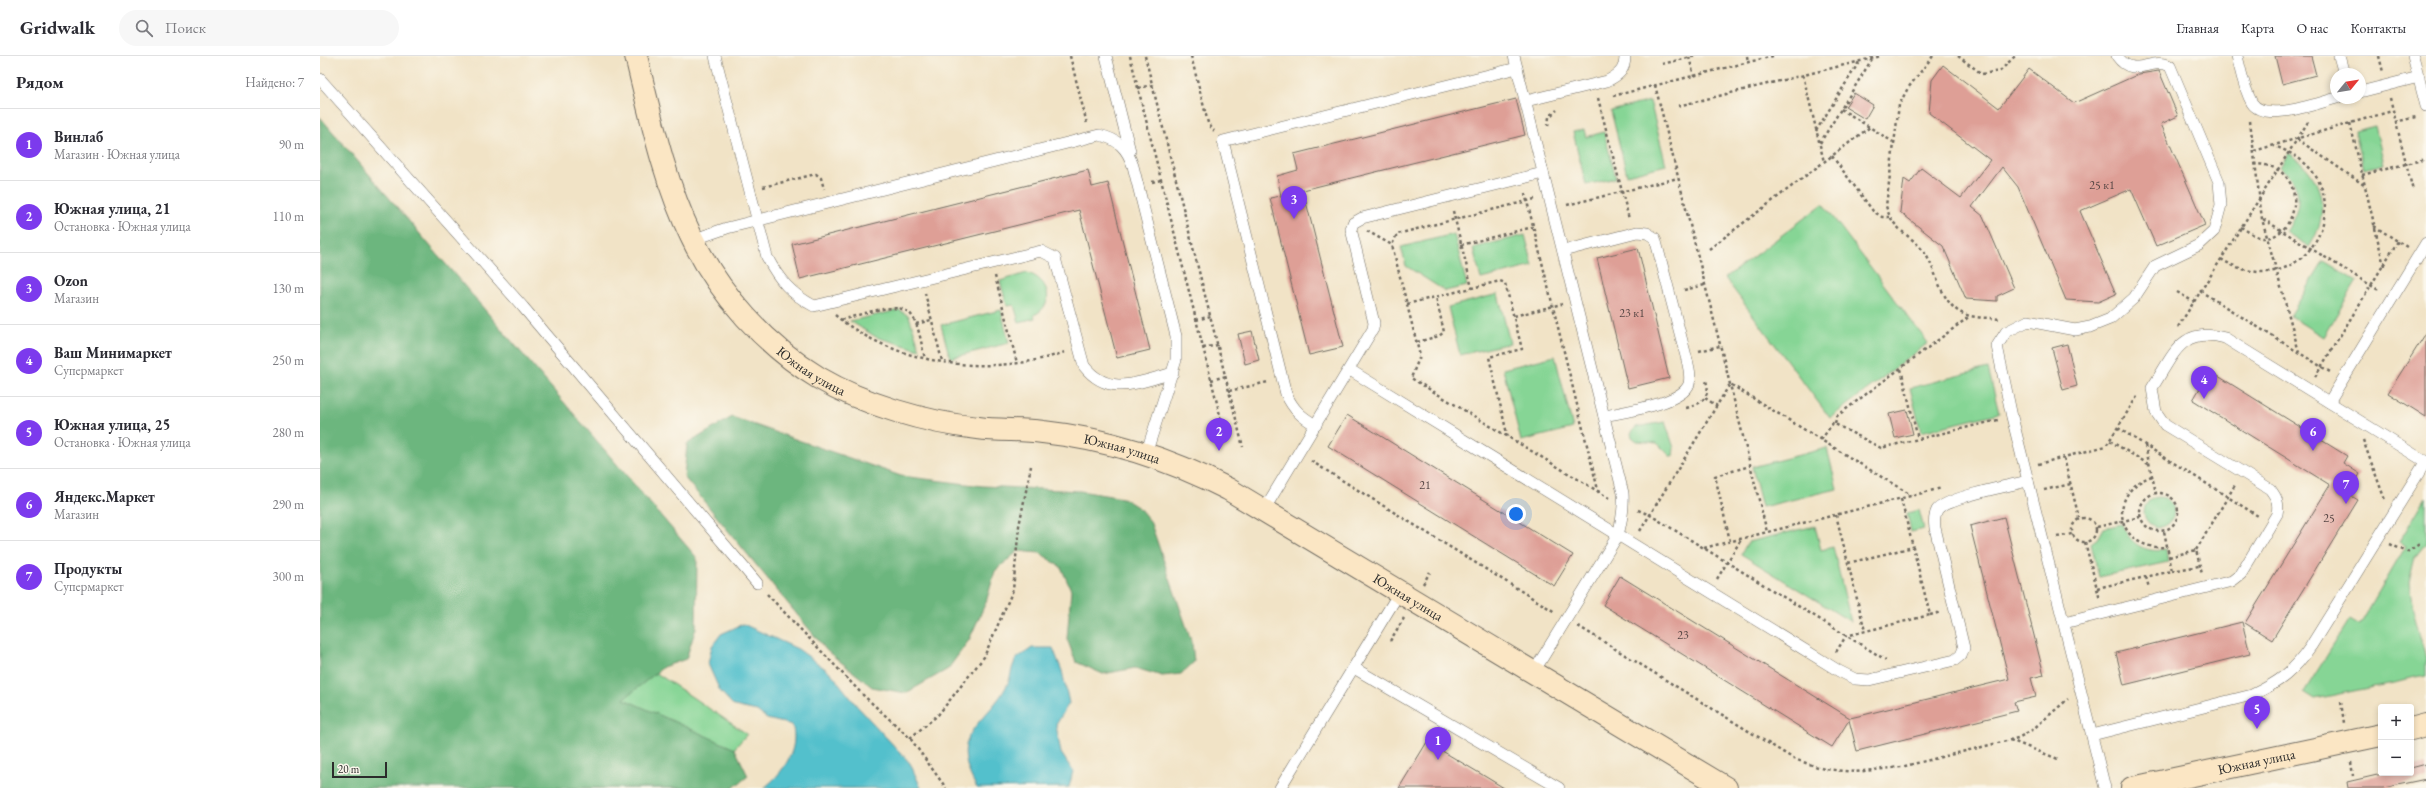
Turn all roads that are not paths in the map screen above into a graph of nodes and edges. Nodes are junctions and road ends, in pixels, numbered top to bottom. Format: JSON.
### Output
{"nodes":[{"id":1,"x":636,"y":56,"type":"edge"},
{"id":2,"x":715,"y":56,"type":"edge"},
{"id":3,"x":1106,"y":56,"type":"edge"},
{"id":4,"x":1514,"y":56,"type":"edge"},
{"id":5,"x":1624,"y":56,"type":"edge"},
{"id":6,"x":2117,"y":56,"type":"edge"},
{"id":7,"x":2237,"y":56,"type":"edge"},
{"id":8,"x":2339,"y":56,"type":"edge"},
{"id":9,"x":2413,"y":56,"type":"edge"},
{"id":10,"x":1517,"y":68,"type":"junction"},
{"id":11,"x":2342,"y":68,"type":"edge"},
{"id":12,"x":2419,"y":77,"type":"junction"},
{"id":13,"x":320,"y":79,"type":"edge"},
{"id":14,"x":2366,"y":91,"type":"edge"},
{"id":15,"x":2330,"y":100,"type":"edge"},
{"id":16,"x":1526,"y":101,"type":"junction"},
{"id":17,"x":2426,"y":106,"type":"edge"},
{"id":18,"x":1133,"y":166,"type":"junction"},
{"id":19,"x":1543,"y":173,"type":"junction"},
{"id":20,"x":756,"y":221,"type":"junction"},
{"id":21,"x":692,"y":240,"type":"junction"},
{"id":22,"x":2426,"y":244,"type":"edge"},
{"id":23,"x":1563,"y":251,"type":"junction"},
{"id":24,"x":1350,"y":370,"type":"junction"},
{"id":25,"x":1173,"y":373,"type":"junction"},
{"id":26,"x":2329,"y":402,"type":"junction"},
{"id":27,"x":1604,"y":416,"type":"junction"},
{"id":28,"x":1316,"y":425,"type":"junction"},
{"id":29,"x":1146,"y":454,"type":"junction"},
{"id":30,"x":2426,"y":461,"type":"edge"},
{"id":31,"x":2028,"y":481,"type":"junction"},
{"id":32,"x":1264,"y":510,"type":"junction"},
{"id":33,"x":1618,"y":535,"type":"junction"},
{"id":34,"x":757,"y":583,"type":"road end"},
{"id":35,"x":1399,"y":593,"type":"junction"},
{"id":36,"x":2064,"y":623,"type":"junction"},
{"id":37,"x":1354,"y":668,"type":"junction"},
{"id":38,"x":1533,"y":673,"type":"junction"},
{"id":39,"x":2426,"y":726,"type":"edge"},
{"id":40,"x":2414,"y":728,"type":"edge"},
{"id":41,"x":2092,"y":735,"type":"junction"},
{"id":42,"x":2378,"y":736,"type":"edge"},
{"id":43,"x":1280,"y":788,"type":"edge"},
{"id":44,"x":1559,"y":788,"type":"edge"},
{"id":45,"x":1726,"y":788,"type":"edge"},
{"id":46,"x":2105,"y":788,"type":"edge"},
{"id":47,"x":2132,"y":788,"type":"edge"}],
"edges":[{"from":1,"to":21,"type":"street","name":"Южная улица"},
{"from":2,"to":20,"type":"lane"},
{"from":3,"to":18,"type":"lane"},
{"from":4,"to":10,"type":"lane"},
{"from":5,"to":16,"type":"lane"},
{"from":6,"to":31,"type":"lane"},
{"from":7,"to":15,"type":"lane"},
{"from":8,"to":11,"type":"lane"},
{"from":9,"to":12,"type":"lane"},
{"from":10,"to":16,"type":"lane"},
{"from":10,"to":28,"type":"lane"},
{"from":12,"to":14,"type":"lane"},
{"from":12,"to":17,"type":"lane"},
{"from":13,"to":34,"type":"lane"},
{"from":16,"to":19,"type":"lane"},
{"from":18,"to":20,"type":"lane"},
{"from":18,"to":25,"type":"lane"},
{"from":19,"to":23,"type":"lane"},
{"from":19,"to":24,"type":"lane"},
{"from":20,"to":21,"type":"lane"},
{"from":20,"to":25,"type":"lane"},
{"from":21,"to":29,"type":"street","name":"Южная улица"},
{"from":22,"to":26,"type":"lane"},
{"from":23,"to":27,"type":"lane"},
{"from":23,"to":27,"type":"lane"},
{"from":24,"to":28,"type":"lane"},
{"from":24,"to":33,"type":"lane"},
{"from":25,"to":29,"type":"lane"},
{"from":26,"to":30,"type":"lane"},
{"from":26,"to":36,"type":"lane"},
{"from":27,"to":33,"type":"lane"},
{"from":28,"to":32,"type":"lane"},
{"from":29,"to":32,"type":"street","name":"Южная улица"},
{"from":30,"to":41,"type":"lane"},
{"from":31,"to":33,"type":"lane"},
{"from":31,"to":36,"type":"lane"},
{"from":32,"to":35,"type":"street","name":"Южная улица"},
{"from":33,"to":38,"type":"lane"},
{"from":35,"to":37,"type":"lane"},
{"from":35,"to":38,"type":"street","name":"Южная улица"},
{"from":36,"to":41,"type":"lane"},
{"from":37,"to":43,"type":"lane"},
{"from":37,"to":44,"type":"lane"},
{"from":38,"to":45,"type":"street","name":"Южная улица"},
{"from":39,"to":40,"type":"street"},
{"from":41,"to":46,"type":"lane"},
{"from":42,"to":47,"type":"street","name":"Южная улица"}]}
